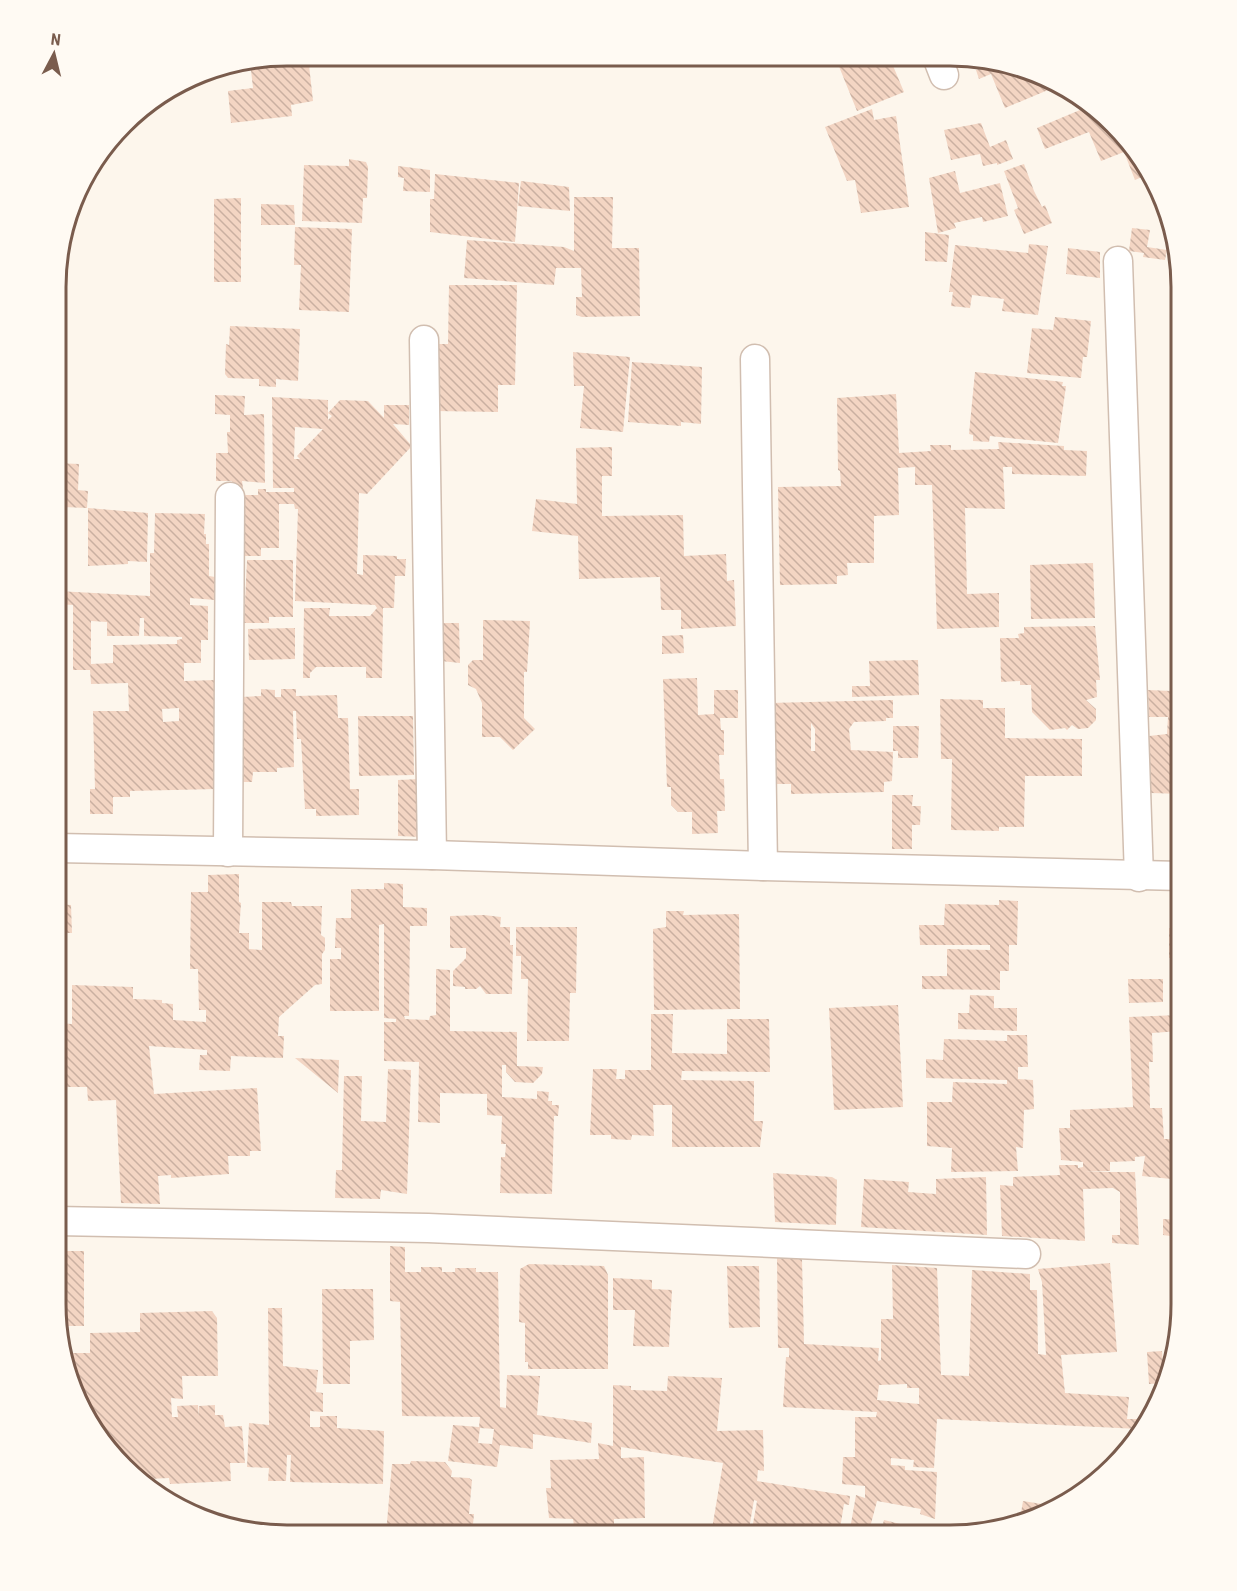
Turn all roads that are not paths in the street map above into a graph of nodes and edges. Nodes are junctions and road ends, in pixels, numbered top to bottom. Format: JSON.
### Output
{"nodes":[{"id":1,"x":1118,"y":261,"type":"dead end"},
{"id":2,"x":424,"y":340,"type":"dead end"},
{"id":3,"x":755,"y":359,"type":"dead end"},
{"id":4,"x":230,"y":497,"type":"dead end"},
{"id":5,"x":66,"y":848,"type":"edge"},
{"id":6,"x":228,"y":852,"type":"junction"},
{"id":7,"x":432,"y":855,"type":"junction"},
{"id":8,"x":763,"y":866,"type":"junction"},
{"id":9,"x":1171,"y":876,"type":"edge"},
{"id":10,"x":1139,"y":877,"type":"junction"},
{"id":11,"x":66,"y":1221,"type":"edge"},
{"id":12,"x":1026,"y":1254,"type":"dead end"}],
"edges":[{"from":1,"to":10,"type":"street"},
{"from":2,"to":7,"type":"street"},
{"from":3,"to":8,"type":"street"},
{"from":4,"to":6,"type":"street"},
{"from":5,"to":6,"type":"street"},
{"from":6,"to":7,"type":"street"},
{"from":7,"to":8,"type":"street"},
{"from":8,"to":10,"type":"street"},
{"from":9,"to":10,"type":"street"},
{"from":11,"to":12,"type":"street"}]}
